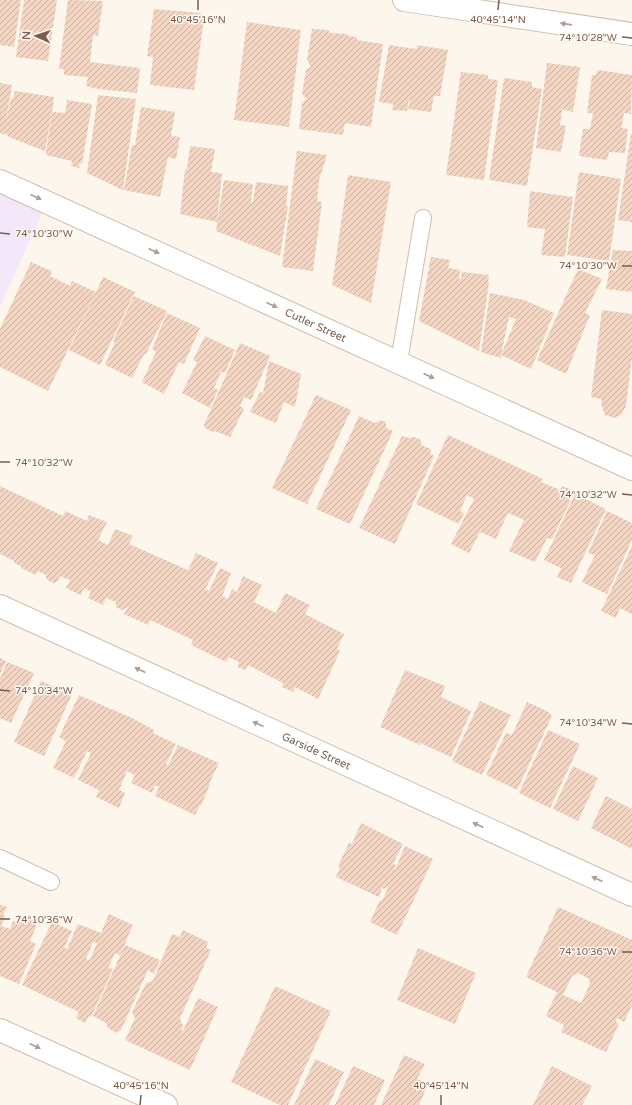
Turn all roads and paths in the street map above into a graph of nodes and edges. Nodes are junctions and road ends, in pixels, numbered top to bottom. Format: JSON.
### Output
{"nodes":[{"id":1,"x":404,"y":0,"type":"edge"},
{"id":2,"x":632,"y":34,"type":"edge"},
{"id":3,"x":0,"y":181,"type":"edge"},
{"id":4,"x":424,"y":218,"type":"dead end"},
{"id":5,"x":399,"y":362,"type":"junction"},
{"id":6,"x":632,"y":469,"type":"edge"},
{"id":7,"x":0,"y":606,"type":"edge"},
{"id":8,"x":0,"y":858,"type":"edge"},
{"id":9,"x":51,"y":882,"type":"dead end"},
{"id":10,"x":632,"y":895,"type":"edge"},
{"id":11,"x":0,"y":1030,"type":"edge"},
{"id":12,"x":166,"y":1105,"type":"edge"}],
"edges":[{"from":2,"to":1,"type":"street","one_way":true},
{"from":3,"to":5,"type":"street","name":"Cutler Street","one_way":true},
{"from":4,"to":5,"type":"lane"},
{"from":5,"to":6,"type":"street","name":"Cutler Street","one_way":true},
{"from":10,"to":7,"type":"street","name":"Garside Street","one_way":true},
{"from":8,"to":9,"type":"lane"},
{"from":11,"to":12,"type":"street","one_way":true}]}
